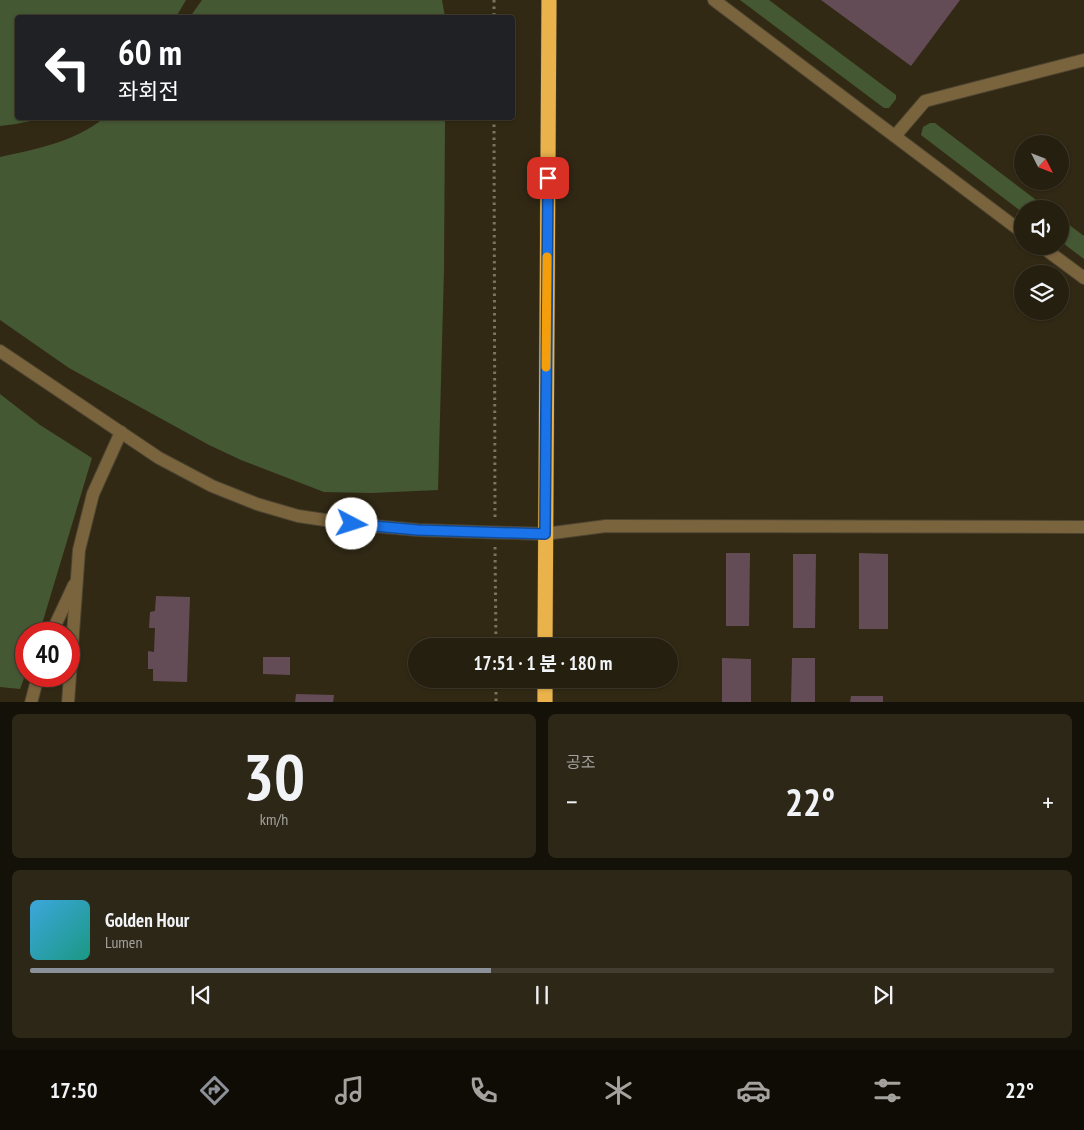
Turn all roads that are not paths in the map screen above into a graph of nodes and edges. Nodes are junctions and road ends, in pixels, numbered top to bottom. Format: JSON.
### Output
{"nodes":[{"id":1,"x":549,"y":0,"type":"edge"},
{"id":2,"x":714,"y":0,"type":"edge"},
{"id":3,"x":1084,"y":60,"type":"edge"},
{"id":4,"x":895,"y":136,"type":"junction"},
{"id":5,"x":1014,"y":226,"type":"edge"},
{"id":6,"x":1053,"y":255,"type":"edge"},
{"id":7,"x":1084,"y":278,"type":"edge"},
{"id":8,"x":0,"y":350,"type":"edge"},
{"id":9,"x":121,"y":432,"type":"junction"},
{"id":10,"x":1084,"y":528,"type":"edge"},
{"id":11,"x":545,"y":534,"type":"junction"},
{"id":12,"x":77,"y":578,"type":"junction"},
{"id":13,"x":57,"y":622,"type":"edge"},
{"id":14,"x":545,"y":638,"type":"edge"},
{"id":15,"x":35,"y":687,"type":"edge"},
{"id":16,"x":545,"y":688,"type":"edge"},
{"id":17,"x":31,"y":702,"type":"edge"},
{"id":18,"x":68,"y":702,"type":"edge"},
{"id":19,"x":545,"y":702,"type":"edge"}],
"edges":[{"from":1,"to":11,"type":"highway"},
{"from":2,"to":4,"type":"street"},
{"from":3,"to":4,"type":"street"},
{"from":4,"to":5,"type":"street"},
{"from":6,"to":7,"type":"street"},
{"from":8,"to":9,"type":"street"},
{"from":9,"to":11,"type":"street"},
{"from":9,"to":12,"type":"street"},
{"from":10,"to":11,"type":"street"},
{"from":11,"to":14,"type":"highway"},
{"from":12,"to":13,"type":"street"},
{"from":12,"to":18,"type":"street"},
{"from":15,"to":17,"type":"street"},
{"from":16,"to":19,"type":"highway"}]}
